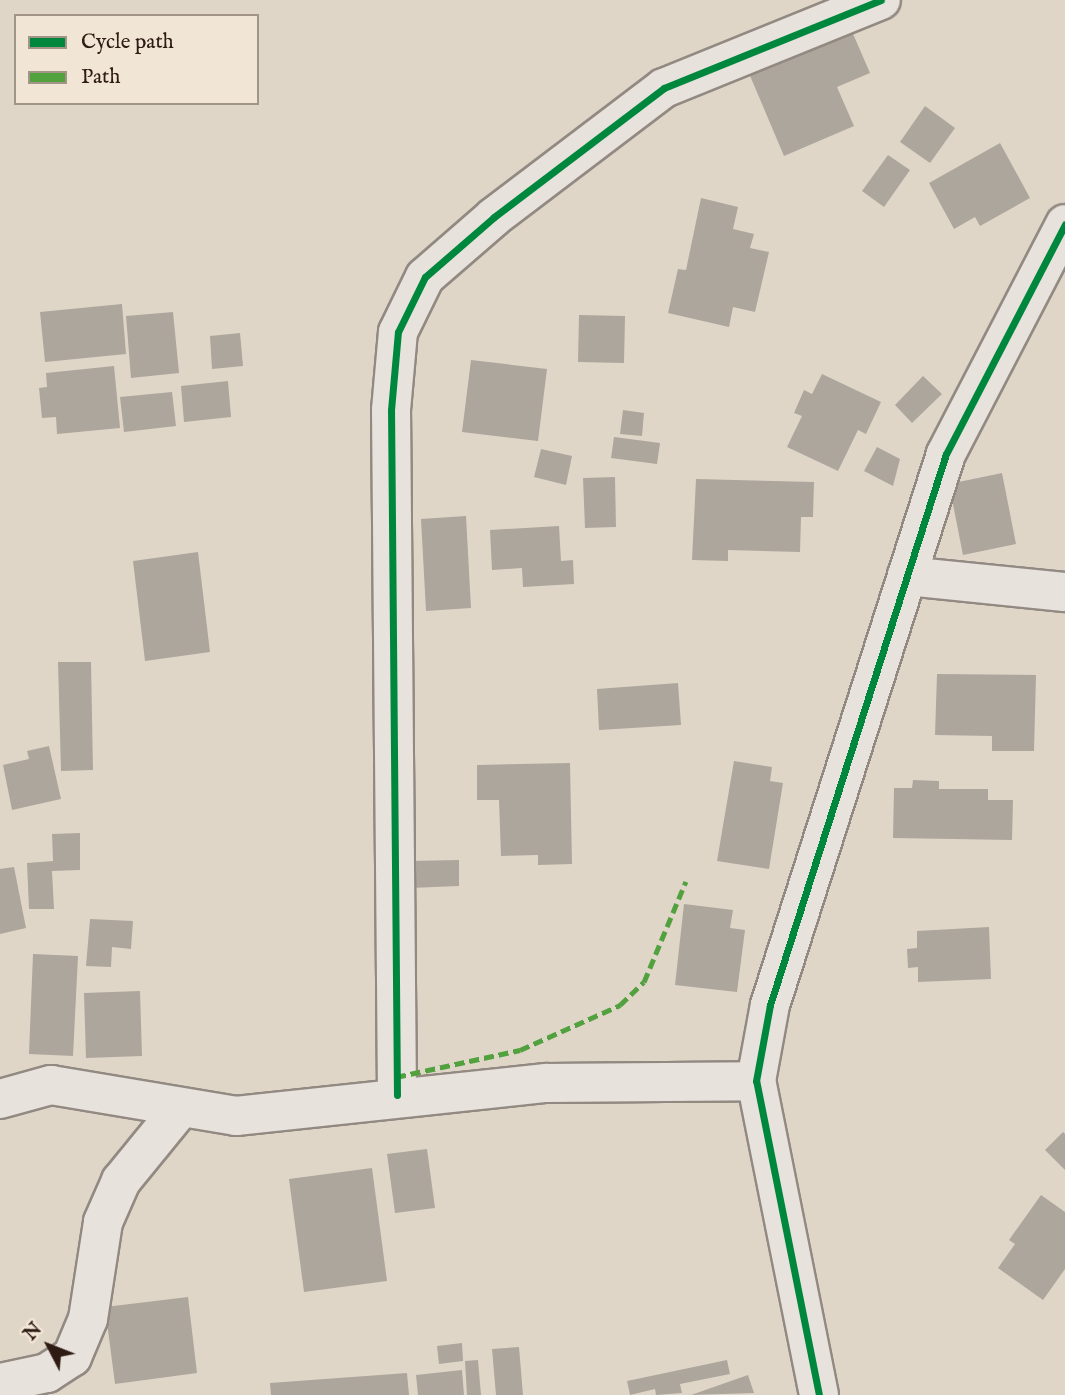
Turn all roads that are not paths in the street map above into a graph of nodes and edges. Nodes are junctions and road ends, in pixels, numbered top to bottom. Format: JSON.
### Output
{"nodes":[{"id":1,"x":881,"y":0,"type":"edge"},
{"id":2,"x":1065,"y":224,"type":"edge"},
{"id":3,"x":907,"y":576,"type":"junction"},
{"id":4,"x":1065,"y":592,"type":"edge"},
{"id":5,"x":756,"y":1081,"type":"junction"},
{"id":6,"x":397,"y":1095,"type":"junction"},
{"id":7,"x":0,"y":1099,"type":"edge"},
{"id":8,"x":179,"y":1110,"type":"junction"},
{"id":9,"x":0,"y":1383,"type":"edge"},
{"id":10,"x":819,"y":1395,"type":"edge"}],
"edges":[{"from":1,"to":6,"type":"street"},
{"from":2,"to":3,"type":"street"},
{"from":3,"to":4,"type":"street"},
{"from":3,"to":5,"type":"street"},
{"from":5,"to":6,"type":"street"},
{"from":5,"to":10,"type":"street"},
{"from":6,"to":8,"type":"street"},
{"from":7,"to":8,"type":"street"},
{"from":8,"to":9,"type":"street"}]}
